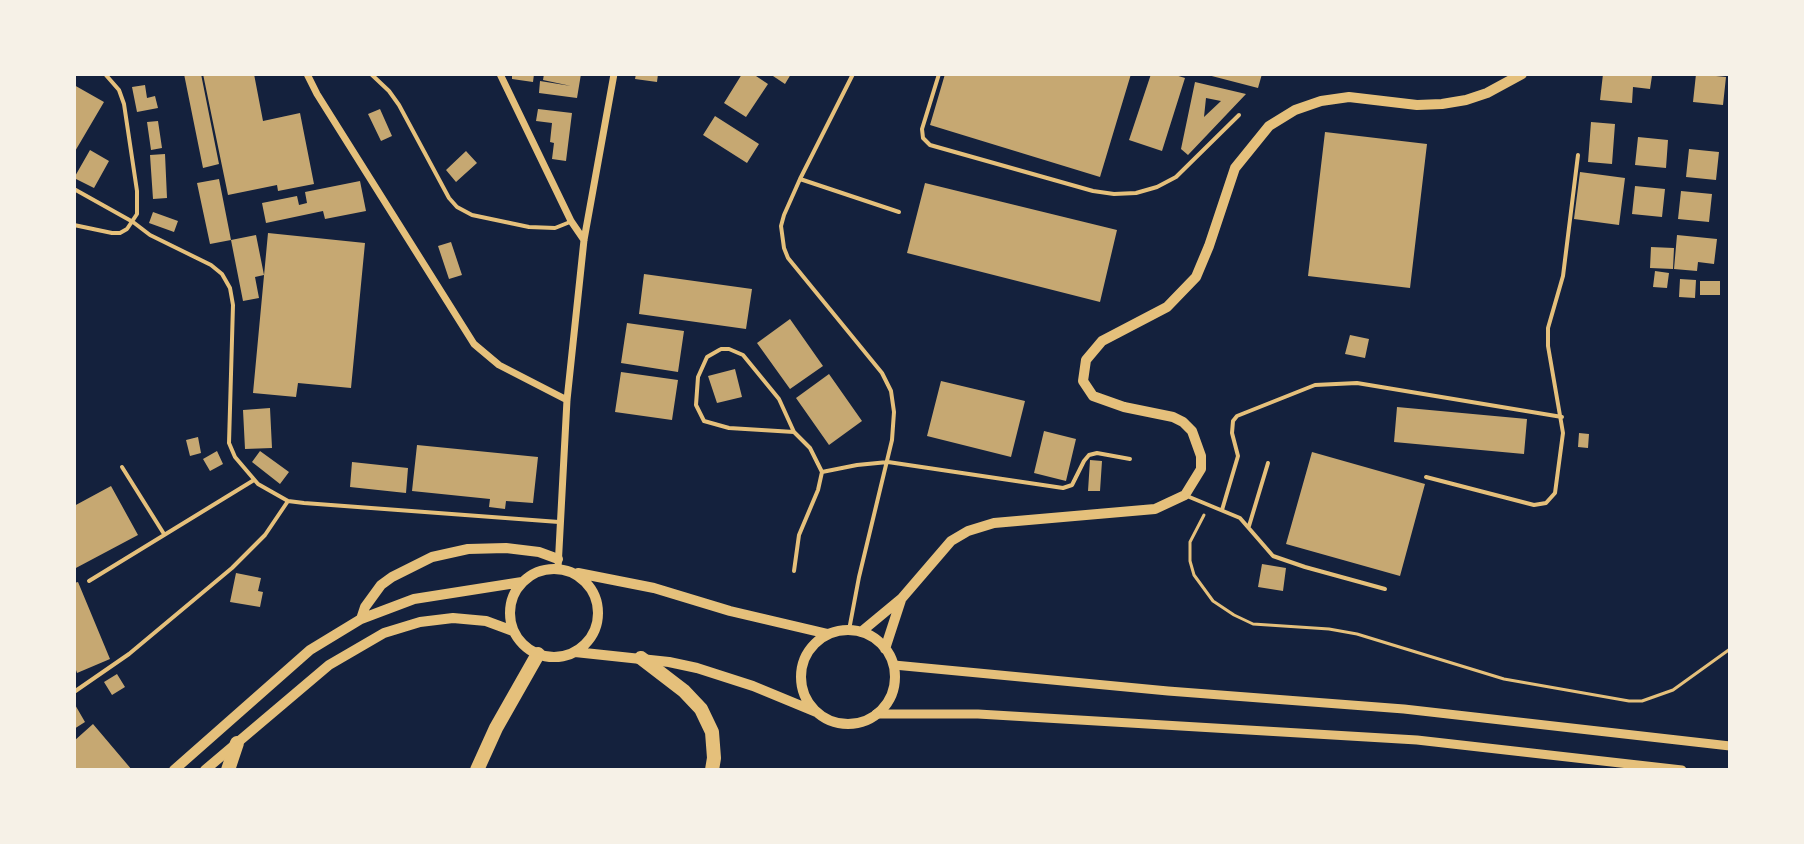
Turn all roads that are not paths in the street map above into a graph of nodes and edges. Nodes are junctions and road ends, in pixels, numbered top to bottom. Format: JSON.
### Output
{"nodes":[{"id":1,"x":105,"y":74,"type":"edge"},
{"id":2,"x":307,"y":74,"type":"edge"},
{"id":3,"x":371,"y":74,"type":"edge"},
{"id":4,"x":500,"y":74,"type":"edge"},
{"id":5,"x":614,"y":74,"type":"edge"},
{"id":6,"x":853,"y":74,"type":"edge"},
{"id":7,"x":939,"y":74,"type":"edge"},
{"id":8,"x":1522,"y":74,"type":"edge"},
{"id":9,"x":1239,"y":115,"type":"dead end"},
{"id":10,"x":1578,"y":155,"type":"dead end"},
{"id":11,"x":800,"y":179,"type":"junction"},
{"id":12,"x":74,"y":189,"type":"edge"},
{"id":13,"x":899,"y":212,"type":"dead end"},
{"id":14,"x":571,"y":221,"type":"junction"},
{"id":15,"x":133,"y":222,"type":"junction"},
{"id":16,"x":74,"y":225,"type":"edge"},
{"id":17,"x":584,"y":240,"type":"junction"},
{"id":18,"x":567,"y":400,"type":"junction"},
{"id":19,"x":1562,"y":417,"type":"junction"},
{"id":20,"x":794,"y":432,"type":"junction"},
{"id":21,"x":1130,"y":459,"type":"dead end"},
{"id":22,"x":888,"y":462,"type":"junction"},
{"id":23,"x":1268,"y":463,"type":"dead end"},
{"id":24,"x":122,"y":467,"type":"dead end"},
{"id":25,"x":822,"y":472,"type":"junction"},
{"id":26,"x":1426,"y":477,"type":"dead end"},
{"id":27,"x":254,"y":480,"type":"junction"},
{"id":28,"x":1185,"y":495,"type":"junction"},
{"id":29,"x":288,"y":501,"type":"junction"},
{"id":30,"x":1222,"y":510,"type":"junction"},
{"id":31,"x":559,"y":522,"type":"junction"},
{"id":32,"x":1249,"y":526,"type":"junction"},
{"id":33,"x":164,"y":534,"type":"junction"},
{"id":34,"x":558,"y":564,"type":"junction"},
{"id":35,"x":794,"y":571,"type":"dead end"},
{"id":36,"x":574,"y":573,"type":"junction"},
{"id":37,"x":89,"y":581,"type":"dead end"},
{"id":38,"x":522,"y":582,"type":"junction"},
{"id":39,"x":1385,"y":589,"type":"dead end"},
{"id":40,"x":902,"y":598,"type":"junction"},
{"id":41,"x":361,"y":619,"type":"junction"},
{"id":42,"x":849,"y":630,"type":"junction"},
{"id":43,"x":513,"y":631,"type":"junction"},
{"id":44,"x":861,"y":632,"type":"junction"},
{"id":45,"x":828,"y":634,"type":"junction"},
{"id":46,"x":885,"y":649,"type":"junction"},
{"id":47,"x":575,"y":652,"type":"junction"},
{"id":48,"x":538,"y":654,"type":"junction"},
{"id":49,"x":641,"y":658,"type":"junction"},
{"id":50,"x":894,"y":665,"type":"junction"},
{"id":51,"x":74,"y":692,"type":"edge"},
{"id":52,"x":818,"y":713,"type":"junction"},
{"id":53,"x":876,"y":714,"type":"junction"},
{"id":54,"x":237,"y":743,"type":"junction"},
{"id":55,"x":1730,"y":746,"type":"edge"},
{"id":56,"x":174,"y":770,"type":"edge"},
{"id":57,"x":205,"y":770,"type":"edge"},
{"id":58,"x":228,"y":770,"type":"edge"},
{"id":59,"x":477,"y":770,"type":"edge"},
{"id":60,"x":712,"y":770,"type":"edge"},
{"id":61,"x":1682,"y":770,"type":"edge"}],
"edges":[{"from":1,"to":15,"type":"lane"},
{"from":2,"to":18,"type":"street"},
{"from":3,"to":14,"type":"lane"},
{"from":4,"to":14,"type":"street"},
{"from":5,"to":17,"type":"street"},
{"from":6,"to":11,"type":"lane"},
{"from":7,"to":9,"type":"lane"},
{"from":8,"to":28,"type":"main road"},
{"from":10,"to":19,"type":"lane"},
{"from":11,"to":13,"type":"lane"},
{"from":11,"to":22,"type":"lane"},
{"from":12,"to":15,"type":"lane"},
{"from":14,"to":17,"type":"street"},
{"from":15,"to":16,"type":"lane"},
{"from":15,"to":27,"type":"lane"},
{"from":17,"to":18,"type":"street"},
{"from":18,"to":31,"type":"street"},
{"from":19,"to":26,"type":"lane"},
{"from":19,"to":30,"type":"lane"},
{"from":20,"to":20,"type":"lane"},
{"from":20,"to":25,"type":"lane"},
{"from":21,"to":22,"type":"lane"},
{"from":22,"to":25,"type":"lane"},
{"from":22,"to":42,"type":"lane"},
{"from":23,"to":32,"type":"lane"},
{"from":24,"to":33,"type":"lane"},
{"from":25,"to":35,"type":"lane"},
{"from":27,"to":29,"type":"lane"},
{"from":27,"to":33,"type":"lane"},
{"from":28,"to":30,"type":"lane"},
{"from":28,"to":40,"type":"main road"},
{"from":29,"to":31,"type":"lane"},
{"from":29,"to":51,"type":"lane"},
{"from":30,"to":32,"type":"lane"},
{"from":31,"to":34,"type":"street"},
{"from":32,"to":39,"type":"lane"},
{"from":33,"to":37,"type":"lane"},
{"from":34,"to":36,"type":"main road"},
{"from":34,"to":38,"type":"main road"},
{"from":34,"to":41,"type":"main road"},
{"from":36,"to":45,"type":"main road"},
{"from":36,"to":47,"type":"main road"},
{"from":38,"to":41,"type":"main road"},
{"from":38,"to":43,"type":"main road"},
{"from":40,"to":44,"type":"main road"},
{"from":40,"to":46,"type":"main road"},
{"from":41,"to":56,"type":"main road"},
{"from":42,"to":44,"type":"main road"},
{"from":42,"to":45,"type":"main road"},
{"from":43,"to":48,"type":"main road"},
{"from":43,"to":54,"type":"main road"},
{"from":44,"to":46,"type":"main road"},
{"from":45,"to":52,"type":"main road"},
{"from":46,"to":50,"type":"main road"},
{"from":47,"to":48,"type":"main road"},
{"from":47,"to":49,"type":"main road"},
{"from":48,"to":59,"type":"highway"},
{"from":49,"to":52,"type":"main road"},
{"from":49,"to":60,"type":"highway"},
{"from":50,"to":53,"type":"main road"},
{"from":50,"to":55,"type":"street"},
{"from":52,"to":53,"type":"main road"},
{"from":53,"to":61,"type":"street"},
{"from":54,"to":57,"type":"main road"},
{"from":54,"to":58,"type":"highway"}]}
